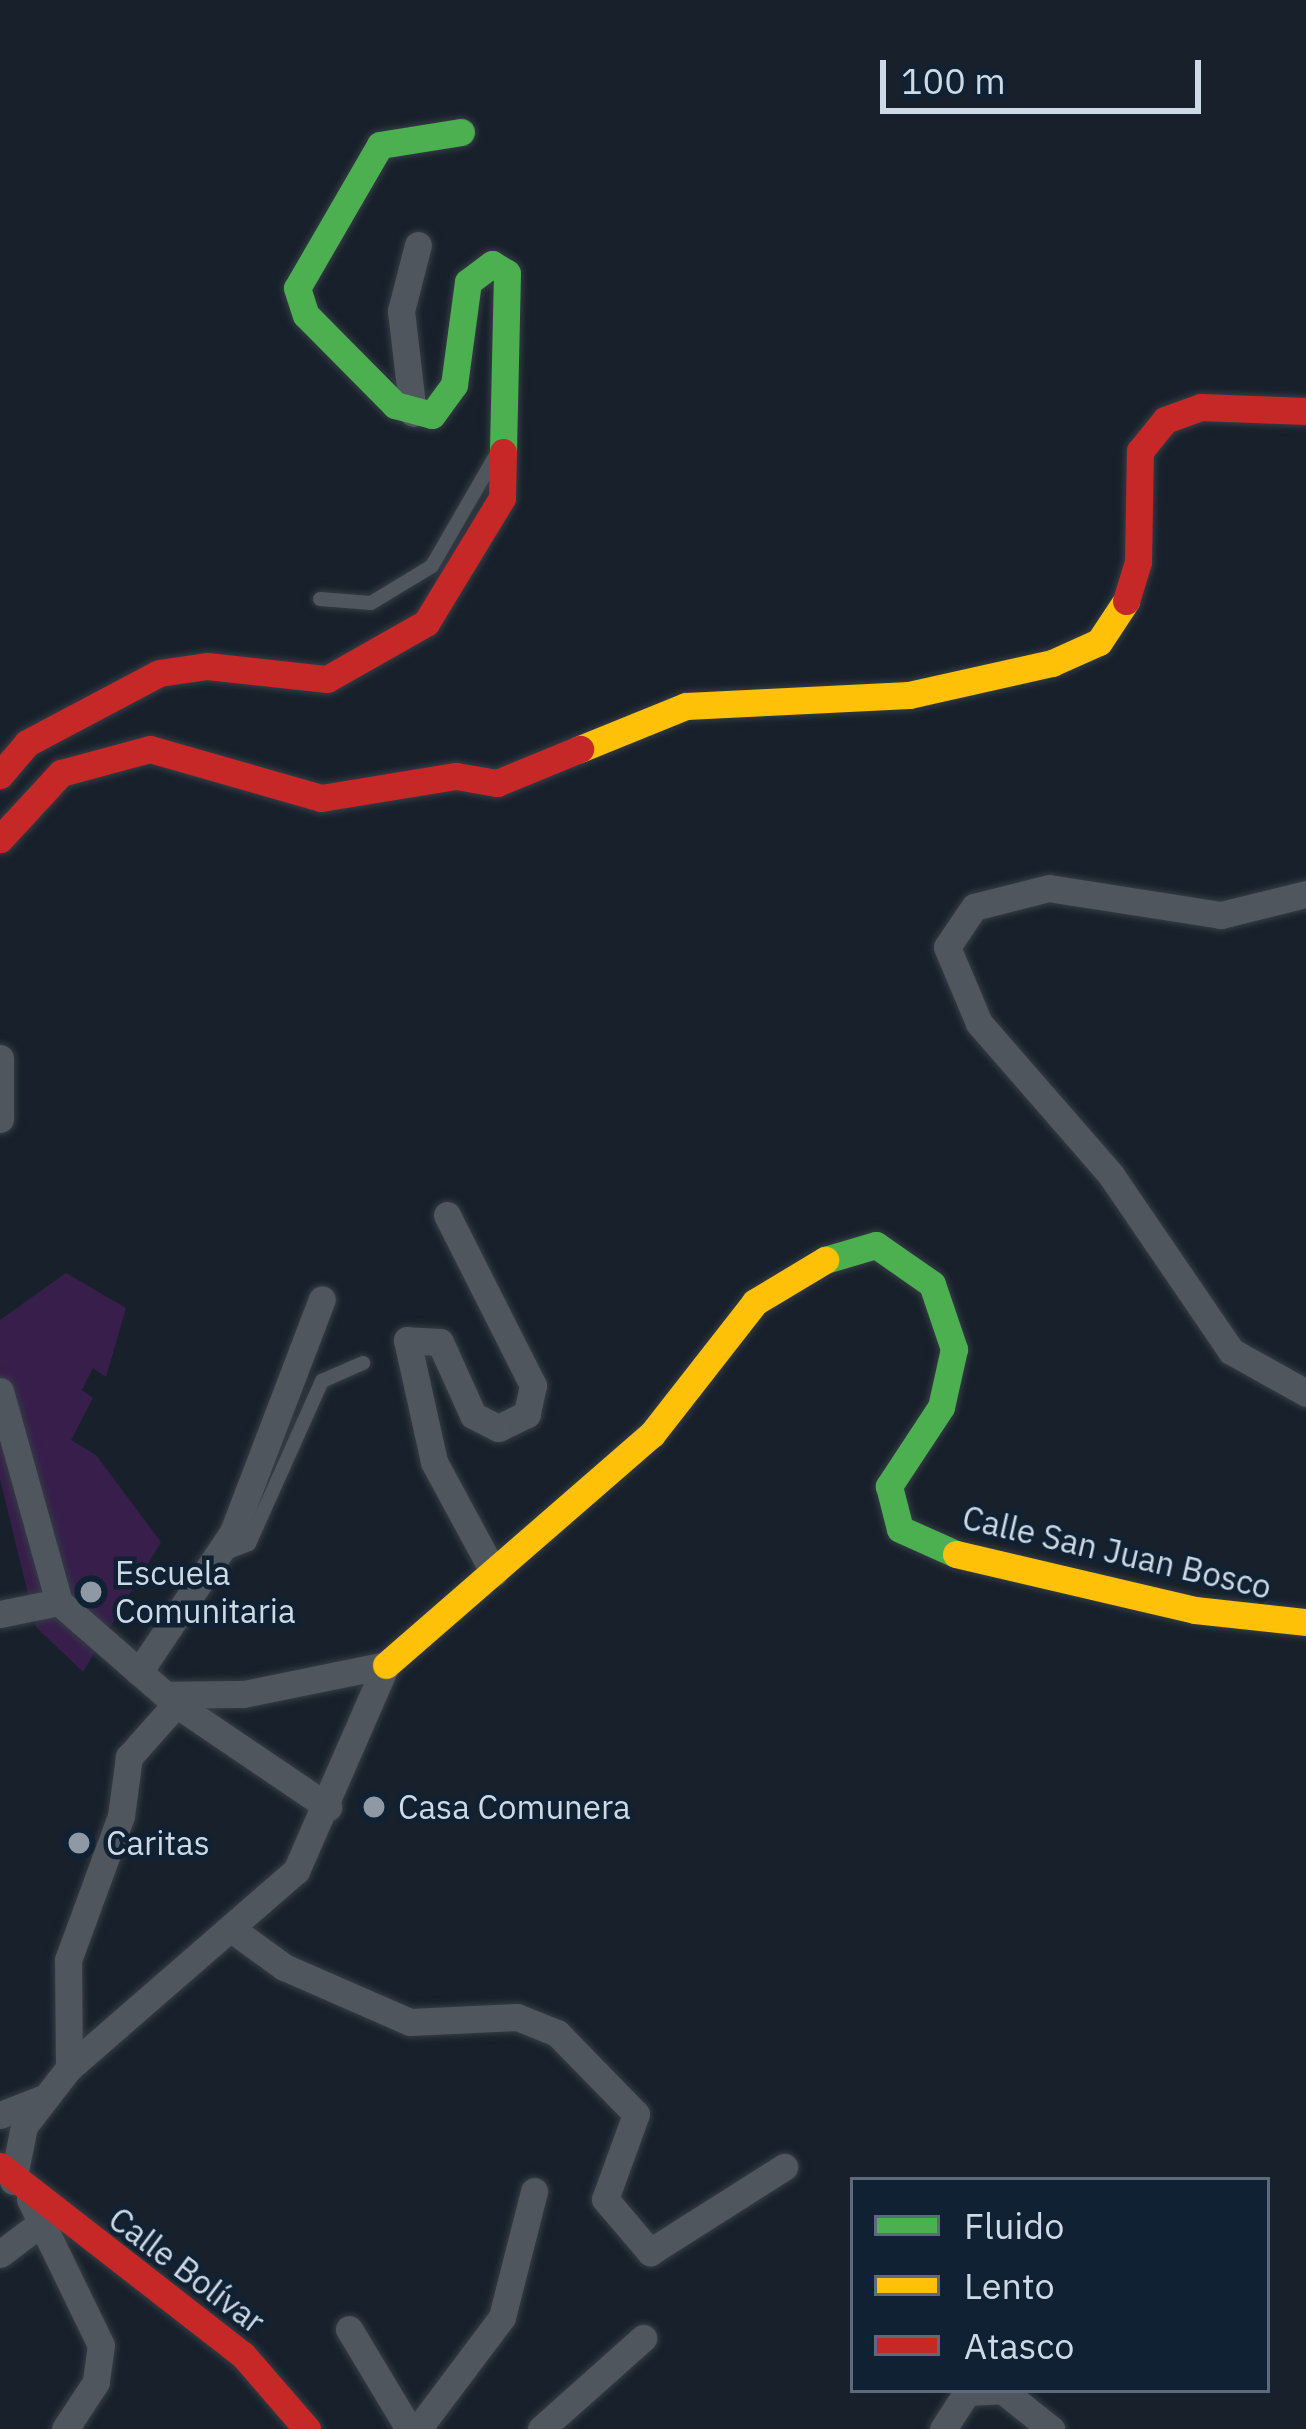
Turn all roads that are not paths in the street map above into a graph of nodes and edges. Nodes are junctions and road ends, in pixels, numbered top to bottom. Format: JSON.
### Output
{"nodes":[{"id":1,"x":460,"y":132,"type":"dead end"},
{"id":2,"x":418,"y":245,"type":"dead end"},
{"id":3,"x":1306,"y":410,"type":"edge"},
{"id":4,"x":413,"y":413,"type":"junction"},
{"id":5,"x":506,"y":444,"type":"junction"},
{"id":6,"x":320,"y":598,"type":"dead end"},
{"id":7,"x":0,"y":775,"type":"edge"},
{"id":8,"x":0,"y":839,"type":"edge"},
{"id":9,"x":1306,"y":894,"type":"edge"},
{"id":10,"x":0,"y":1058,"type":"edge"},
{"id":11,"x":0,"y":1119,"type":"edge"},
{"id":12,"x":447,"y":1215,"type":"dead end"},
{"id":13,"x":322,"y":1299,"type":"dead end"},
{"id":14,"x":363,"y":1363,"type":"dead end"},
{"id":15,"x":0,"y":1391,"type":"edge"},
{"id":16,"x":1306,"y":1394,"type":"edge"},
{"id":17,"x":218,"y":1554,"type":"junction"},
{"id":18,"x":494,"y":1573,"type":"junction"},
{"id":19,"x":59,"y":1602,"type":"junction"},
{"id":20,"x":0,"y":1614,"type":"edge"},
{"id":21,"x":1306,"y":1622,"type":"edge"},
{"id":22,"x":386,"y":1665,"type":"junction"},
{"id":23,"x":139,"y":1672,"type":"junction"},
{"id":24,"x":171,"y":1700,"type":"junction"},
{"id":25,"x":328,"y":1807,"type":"junction"},
{"id":26,"x":237,"y":1933,"type":"junction"},
{"id":27,"x":69,"y":2068,"type":"junction"},
{"id":28,"x":41,"y":2099,"type":"junction"},
{"id":29,"x":0,"y":2115,"type":"edge"},
{"id":30,"x":784,"y":2167,"type":"dead end"},
{"id":31,"x":534,"y":2191,"type":"dead end"},
{"id":32,"x":20,"y":2193,"type":"edge"},
{"id":33,"x":0,"y":2254,"type":"edge"},
{"id":34,"x":349,"y":2329,"type":"dead end"},
{"id":35,"x":643,"y":2338,"type":"dead end"},
{"id":36,"x":966,"y":2393,"type":"edge"},
{"id":37,"x":1006,"y":2393,"type":"edge"},
{"id":38,"x":65,"y":2429,"type":"edge"},
{"id":39,"x":307,"y":2429,"type":"edge"},
{"id":40,"x":414,"y":2429,"type":"edge"},
{"id":41,"x":541,"y":2429,"type":"edge"},
{"id":42,"x":943,"y":2429,"type":"edge"},
{"id":43,"x":1051,"y":2429,"type":"edge"}],
"edges":[{"from":1,"to":4,"type":"street"},
{"from":2,"to":4,"type":"street"},
{"from":3,"to":8,"type":"street"},
{"from":4,"to":5,"type":"street"},
{"from":5,"to":6,"type":"lane"},
{"from":5,"to":7,"type":"street"},
{"from":9,"to":16,"type":"street"},
{"from":10,"to":11,"type":"street"},
{"from":12,"to":18,"type":"street"},
{"from":13,"to":17,"type":"street"},
{"from":14,"to":17,"type":"lane"},
{"from":15,"to":19,"type":"street"},
{"from":17,"to":23,"type":"street"},
{"from":18,"to":21,"type":"street","name":"Calle San Juan Bosco"},
{"from":18,"to":22,"type":"street","name":"Calle San Juan Bosco"},
{"from":19,"to":20,"type":"street"},
{"from":19,"to":23,"type":"street"},
{"from":22,"to":24,"type":"street"},
{"from":22,"to":25,"type":"street"},
{"from":23,"to":24,"type":"street"},
{"from":24,"to":25,"type":"street"},
{"from":24,"to":27,"type":"street"},
{"from":25,"to":26,"type":"street"},
{"from":26,"to":27,"type":"street"},
{"from":26,"to":30,"type":"street"},
{"from":27,"to":28,"type":"street"},
{"from":28,"to":29,"type":"street"},
{"from":28,"to":32,"type":"street"},
{"from":31,"to":40,"type":"street"},
{"from":32,"to":33,"type":"street"},
{"from":32,"to":38,"type":"street"},
{"from":32,"to":39,"type":"street","name":"Calle Bolívar"},
{"from":34,"to":40,"type":"street"},
{"from":35,"to":41,"type":"street"},
{"from":36,"to":42,"type":"street"},
{"from":37,"to":43,"type":"street"}]}
